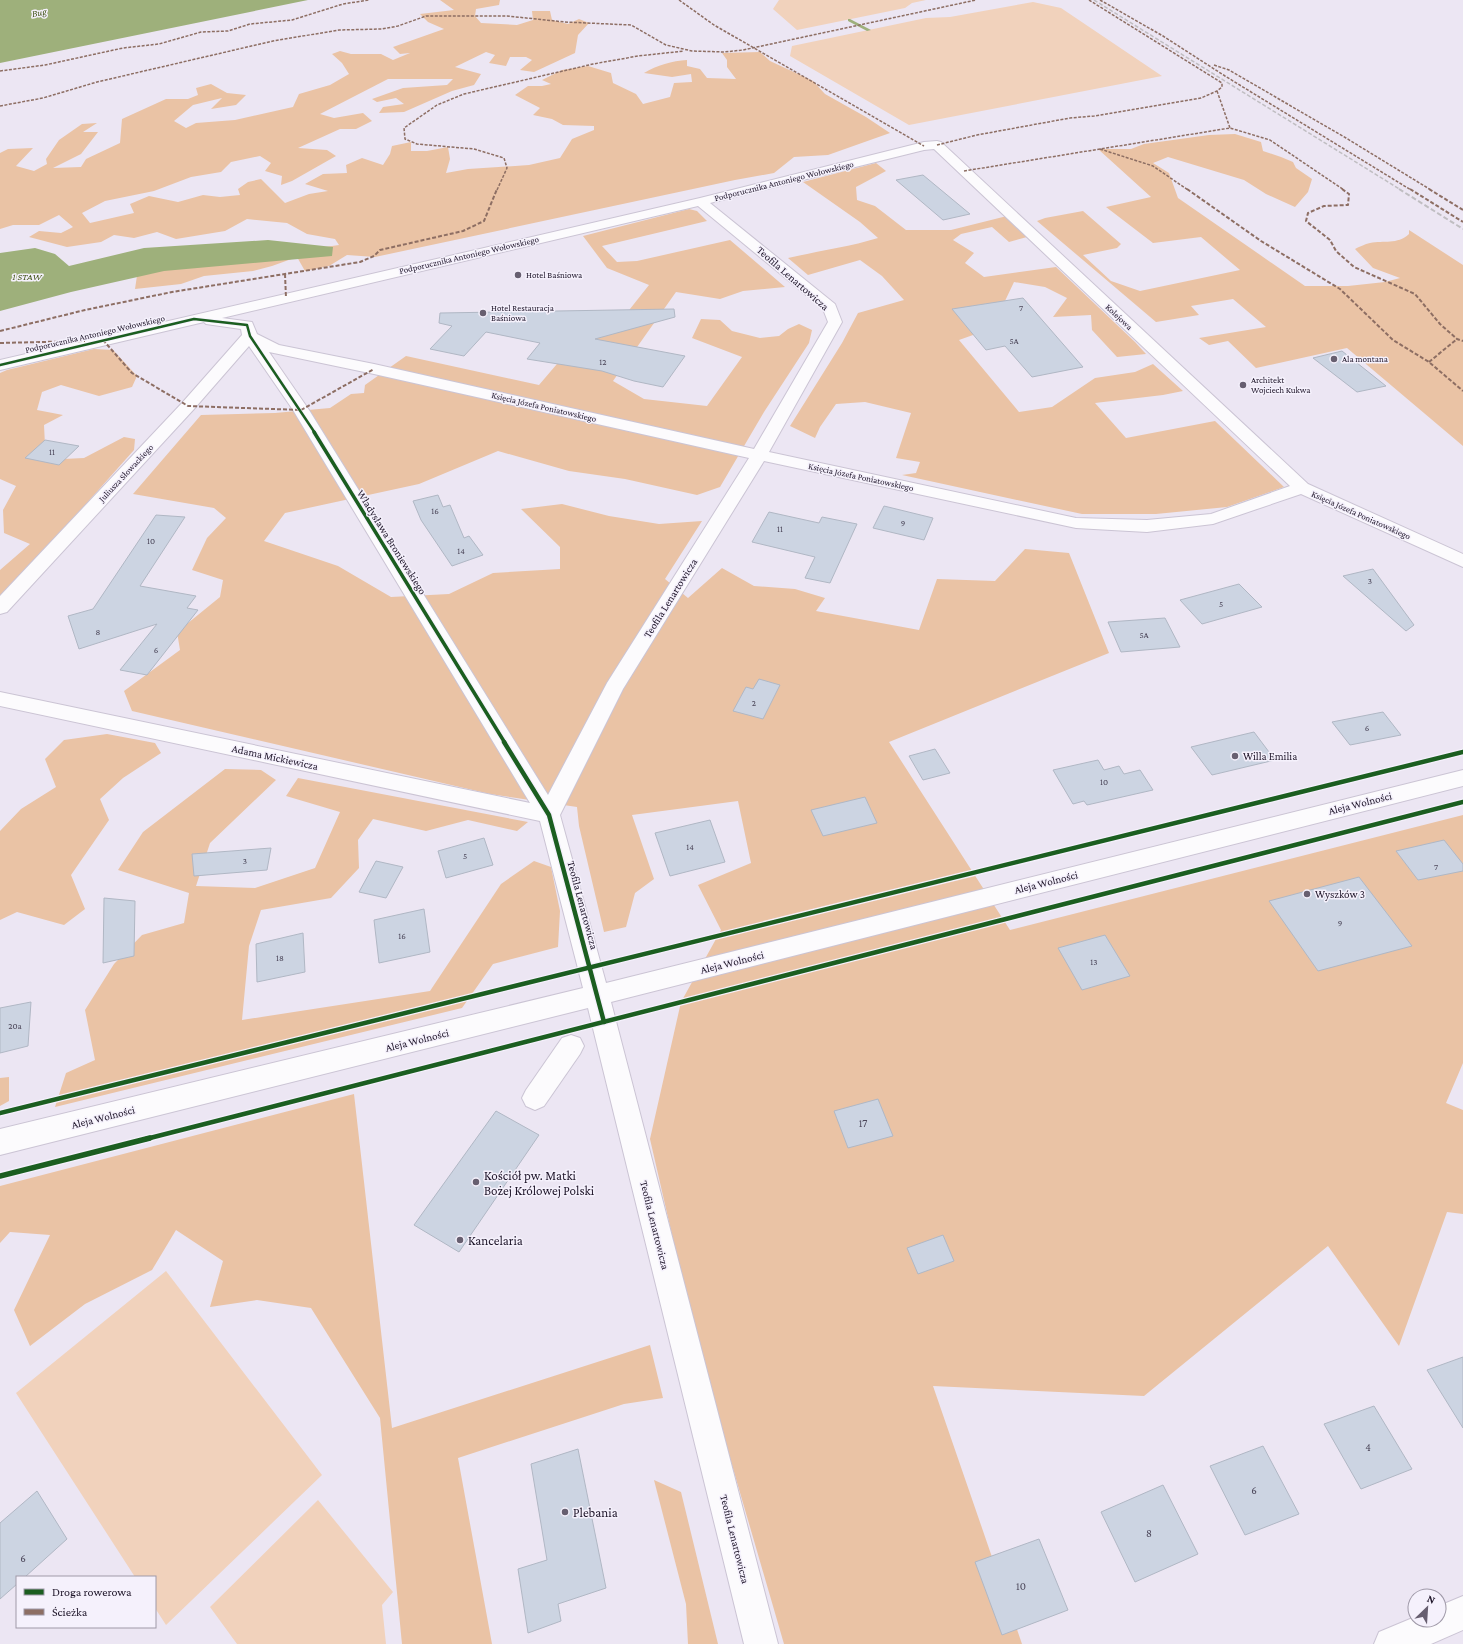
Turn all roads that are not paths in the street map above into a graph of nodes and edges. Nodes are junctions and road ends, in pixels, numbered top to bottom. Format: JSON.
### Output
{"nodes":[{"id":1,"x":937,"y":145,"type":"joint"},
{"id":2,"x":700,"y":202,"type":"junction"},
{"id":3,"x":286,"y":298,"type":"junction"},
{"id":4,"x":194,"y":319,"type":"junction"},
{"id":5,"x":249,"y":330,"type":"junction"},
{"id":6,"x":0,"y":365,"type":"edge"},
{"id":7,"x":759,"y":456,"type":"junction"},
{"id":8,"x":1302,"y":488,"type":"junction"},
{"id":9,"x":1463,"y":561,"type":"edge"},
{"id":10,"x":0,"y":608,"type":"edge"},
{"id":11,"x":0,"y":699,"type":"edge"},
{"id":12,"x":1463,"y":778,"type":"edge"},
{"id":13,"x":549,"y":815,"type":"junction"},
{"id":14,"x":597,"y":996,"type":"junction"},
{"id":15,"x":570,"y":1046,"type":"dead end"},
{"id":16,"x":535,"y":1098,"type":"dead end"},
{"id":17,"x":0,"y":1142,"type":"edge"},
{"id":18,"x":1463,"y":1613,"type":"edge"},
{"id":19,"x":761,"y":1644,"type":"edge"},
{"id":20,"x":1391,"y":1644,"type":"edge"}],
"edges":[{"from":1,"to":2,"type":"street","name":"Podporucznika Antoniego Wołowskiego"},
{"from":1,"to":8,"type":"street","name":"Kolejowa"},
{"from":2,"to":3,"type":"street","name":"Podporucznika Antoniego Wołowskiego"},
{"from":2,"to":7,"type":"street","name":"Teofila Lenartowicza"},
{"from":3,"to":4,"type":"street","name":"Podporucznika Antoniego Wołowskiego"},
{"from":3,"to":5,"type":"street"},
{"from":4,"to":5,"type":"street"},
{"from":4,"to":6,"type":"street","name":"Podporucznika Antoniego Wołowskiego"},
{"from":5,"to":7,"type":"street","name":"Księcia Józefa Poniatowskiego"},
{"from":5,"to":10,"type":"street","name":"Juliusza Słowackiego"},
{"from":5,"to":13,"type":"street","name":"Władysława Broniewskiego"},
{"from":7,"to":8,"type":"street","name":"Księcia Józefa Poniatowskiego"},
{"from":7,"to":13,"type":"street","name":"Teofila Lenartowicza"},
{"from":8,"to":9,"type":"street","name":"Księcia Józefa Poniatowskiego"},
{"from":11,"to":13,"type":"street","name":"Adama Mickiewicza"},
{"from":12,"to":14,"type":"street","name":"Aleja Wolności"},
{"from":13,"to":14,"type":"street","name":"Teofila Lenartowicza"},
{"from":14,"to":17,"type":"street","name":"Aleja Wolności"},
{"from":14,"to":19,"type":"street","name":"Teofila Lenartowicza"},
{"from":15,"to":16,"type":"street"},
{"from":18,"to":20,"type":"street"}]}
